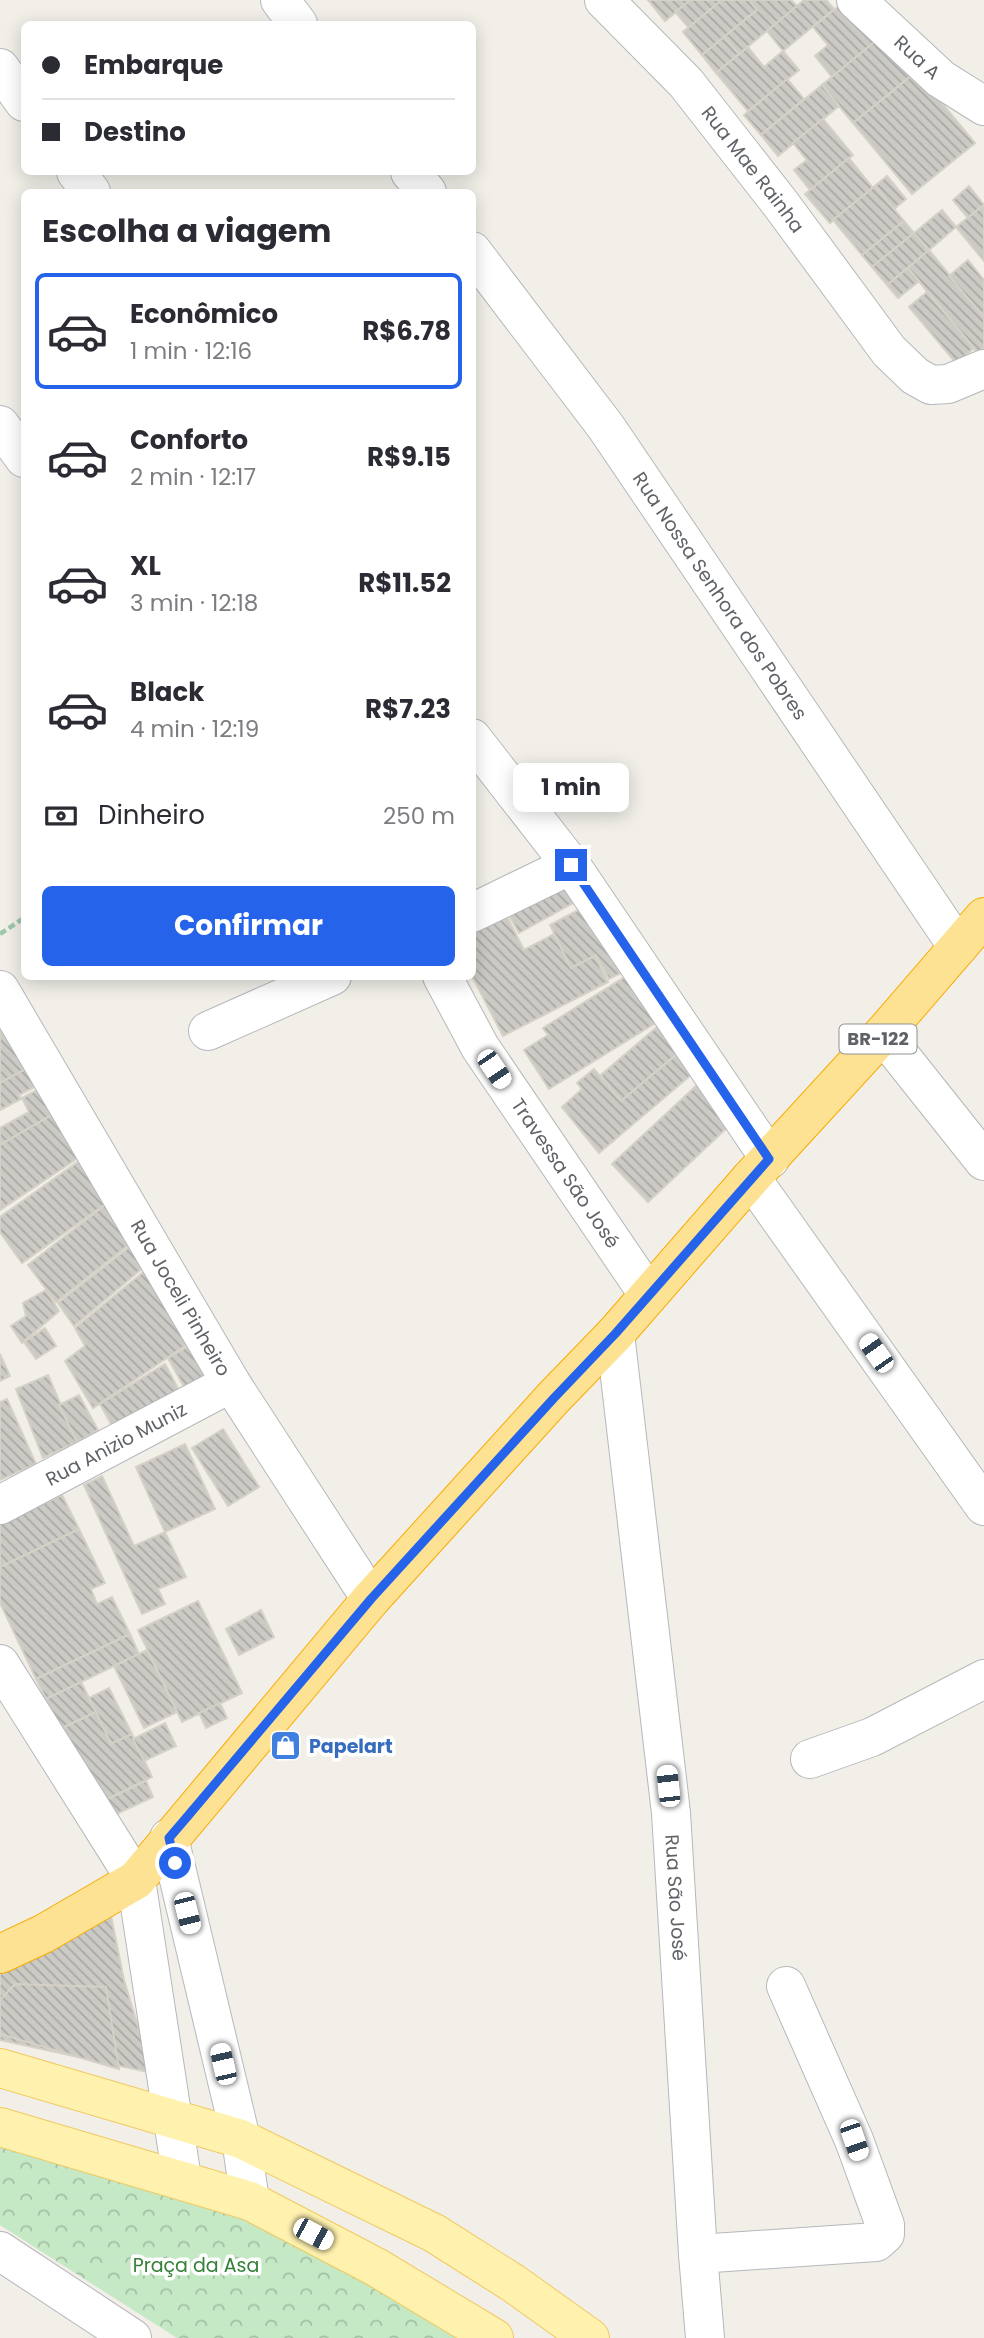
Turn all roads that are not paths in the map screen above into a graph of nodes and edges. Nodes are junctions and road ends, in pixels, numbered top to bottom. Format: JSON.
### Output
{"nodes":[{"id":1,"x":280,"y":0,"type":"edge"},
{"id":2,"x":604,"y":0,"type":"edge"},
{"id":3,"x":856,"y":0,"type":"edge"},
{"id":4,"x":296,"y":21,"type":"edge"},
{"id":5,"x":0,"y":68,"type":"edge"},
{"id":6,"x":21,"y":98,"type":"edge"},
{"id":7,"x":984,"y":106,"type":"edge"},
{"id":8,"x":413,"y":175,"type":"edge"},
{"id":9,"x":424,"y":189,"type":"edge"},
{"id":10,"x":476,"y":256,"type":"edge"},
{"id":11,"x":984,"y":369,"type":"edge"},
{"id":12,"x":0,"y":425,"type":"edge"},
{"id":13,"x":21,"y":454,"type":"edge"},
{"id":14,"x":476,"y":743,"type":"edge"},
{"id":15,"x":571,"y":865,"type":"junction"},
{"id":16,"x":476,"y":911,"type":"edge"},
{"id":17,"x":984,"y":917,"type":"edge"},
{"id":18,"x":958,"y":947,"type":"junction"},
{"id":19,"x":323,"y":980,"type":"edge"},
{"id":20,"x":444,"y":980,"type":"edge"},
{"id":21,"x":0,"y":990,"type":"edge"},
{"id":22,"x":208,"y":1031,"type":"dead end"},
{"id":23,"x":883,"y":1034,"type":"junction"},
{"id":24,"x":984,"y":1161,"type":"edge"},
{"id":25,"x":760,"y":1168,"type":"junction"},
{"id":26,"x":648,"y":1294,"type":"junction"},
{"id":27,"x":615,"y":1334,"type":"junction"},
{"id":28,"x":232,"y":1383,"type":"junction"},
{"id":29,"x":0,"y":1505,"type":"edge"},
{"id":30,"x":984,"y":1506,"type":"edge"},
{"id":31,"x":371,"y":1599,"type":"junction"},
{"id":32,"x":0,"y":1664,"type":"edge"},
{"id":33,"x":984,"y":1679,"type":"edge"},
{"id":34,"x":810,"y":1759,"type":"dead end"},
{"id":35,"x":169,"y":1838,"type":"junction"},
{"id":36,"x":135,"y":1880,"type":"junction"},
{"id":37,"x":0,"y":1954,"type":"edge"},
{"id":38,"x":786,"y":1986,"type":"dead end"},
{"id":39,"x":0,"y":2068,"type":"edge"},
{"id":40,"x":173,"y":2117,"type":"junction"},
{"id":41,"x":0,"y":2127,"type":"edge"},
{"id":42,"x":241,"y":2139,"type":"junction"},
{"id":43,"x":182,"y":2179,"type":"junction"},
{"id":44,"x":250,"y":2201,"type":"junction"},
{"id":45,"x":0,"y":2251,"type":"edge"},
{"id":46,"x":698,"y":2254,"type":"junction"},
{"id":47,"x":132,"y":2338,"type":"edge"},
{"id":48,"x":494,"y":2338,"type":"edge"},
{"id":49,"x":590,"y":2338,"type":"edge"},
{"id":50,"x":705,"y":2338,"type":"edge"}],
"edges":[{"from":1,"to":4,"type":"street"},
{"from":2,"to":11,"type":"street","name":"Rua Mae Rainha"},
{"from":3,"to":7,"type":"street","name":"Rua A"},
{"from":5,"to":6,"type":"street"},
{"from":8,"to":9,"type":"street"},
{"from":10,"to":18,"type":"street","name":"Rua Nossa Senhora dos Pobres"},
{"from":12,"to":13,"type":"street"},
{"from":14,"to":15,"type":"street"},
{"from":15,"to":16,"type":"street"},
{"from":15,"to":25,"type":"street"},
{"from":17,"to":18,"type":"highway","number":"BR-122"},
{"from":18,"to":23,"type":"highway","number":"BR-122"},
{"from":19,"to":22,"type":"street"},
{"from":20,"to":26,"type":"street","name":"Travessa São José"},
{"from":21,"to":28,"type":"street","name":"Rua Joceli Pinheiro"},
{"from":23,"to":24,"type":"street"},
{"from":23,"to":25,"type":"highway","number":"BR-122"},
{"from":25,"to":26,"type":"highway","number":"BR-122"},
{"from":25,"to":30,"type":"street"},
{"from":26,"to":27,"type":"highway","number":"BR-122"},
{"from":27,"to":31,"type":"highway","number":"BR-122"},
{"from":27,"to":46,"type":"street","name":"Rua São José"},
{"from":28,"to":29,"type":"street","name":"Rua Anizio Muniz"},
{"from":28,"to":31,"type":"street","name":"Rua Joceli Pinheiro"},
{"from":31,"to":35,"type":"highway","number":"BR-122"},
{"from":32,"to":36,"type":"street"},
{"from":33,"to":34,"type":"street"},
{"from":35,"to":36,"type":"highway","number":"BR-122"},
{"from":35,"to":42,"type":"street"},
{"from":36,"to":37,"type":"highway","number":"BR-122"},
{"from":36,"to":40,"type":"street"},
{"from":38,"to":46,"type":"street"},
{"from":39,"to":40,"type":"main road"},
{"from":40,"to":42,"type":"main road"},
{"from":40,"to":43,"type":"street"},
{"from":41,"to":43,"type":"main road"},
{"from":42,"to":44,"type":"street"},
{"from":42,"to":49,"type":"main road"},
{"from":43,"to":44,"type":"main road"},
{"from":44,"to":48,"type":"main road"},
{"from":45,"to":47,"type":"street"},
{"from":46,"to":50,"type":"street","name":"Rua São José"}]}
